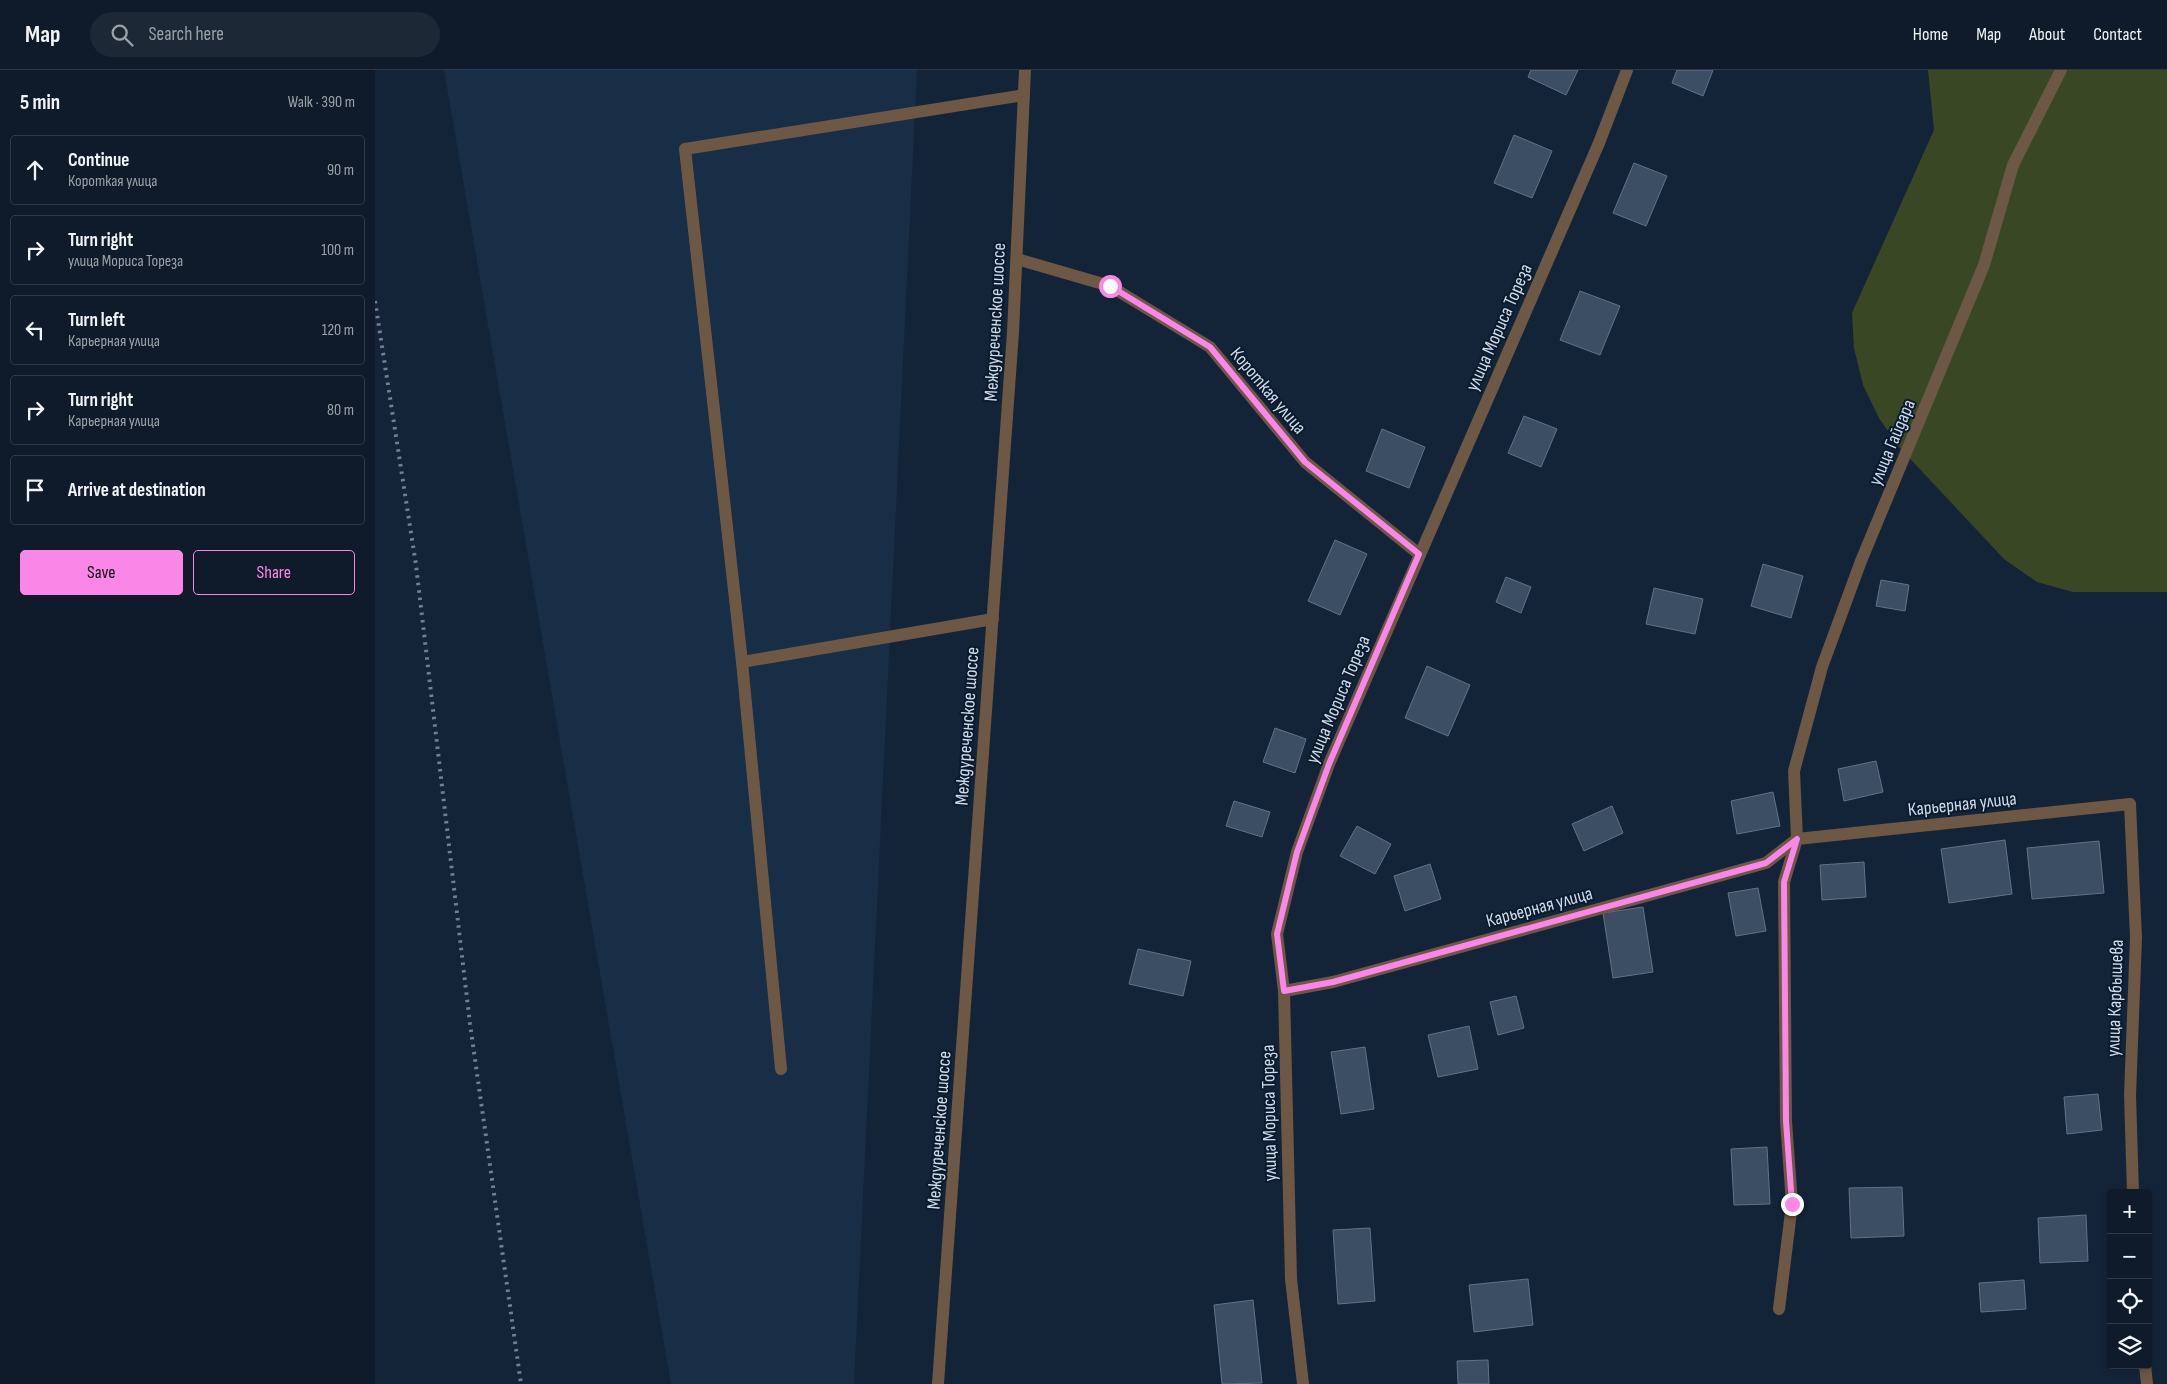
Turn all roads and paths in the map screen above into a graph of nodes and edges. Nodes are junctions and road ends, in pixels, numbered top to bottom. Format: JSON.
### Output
{"nodes":[{"id":1,"x":1025,"y":70,"type":"edge"},
{"id":2,"x":1627,"y":70,"type":"edge"},
{"id":3,"x":2061,"y":70,"type":"edge"},
{"id":4,"x":1024,"y":95,"type":"junction"},
{"id":5,"x":1017,"y":259,"type":"junction"},
{"id":6,"x":1419,"y":554,"type":"junction"},
{"id":7,"x":993,"y":619,"type":"junction"},
{"id":8,"x":742,"y":662,"type":"junction"},
{"id":9,"x":2130,"y":804,"type":"joint"},
{"id":10,"x":1797,"y":839,"type":"junction"},
{"id":11,"x":1284,"y":991,"type":"junction"},
{"id":12,"x":781,"y":1068,"type":"dead end"},
{"id":13,"x":2133,"y":1189,"type":"edge"},
{"id":14,"x":1779,"y":1309,"type":"dead end"},
{"id":15,"x":2145,"y":1369,"type":"edge"},
{"id":16,"x":938,"y":1384,"type":"edge"},
{"id":17,"x":1303,"y":1384,"type":"edge"},
{"id":18,"x":2147,"y":1384,"type":"edge"}],
"edges":[{"from":1,"to":4,"type":"street","name":"Междуреченское шоссе"},
{"from":2,"to":6,"type":"street","name":"улица Мориса Тореза"},
{"from":3,"to":10,"type":"street","name":"улица Гайдара"},
{"from":4,"to":5,"type":"street","name":"Междуреченское шоссе"},
{"from":4,"to":8,"type":"street"},
{"from":5,"to":6,"type":"street","name":"Короткая улица"},
{"from":5,"to":7,"type":"street","name":"Междуреченское шоссе"},
{"from":6,"to":11,"type":"street","name":"улица Мориса Тореза"},
{"from":7,"to":8,"type":"street"},
{"from":7,"to":16,"type":"street","name":"Междуреченское шоссе"},
{"from":8,"to":12,"type":"street"},
{"from":9,"to":10,"type":"street","name":"Карьерная улица"},
{"from":9,"to":13,"type":"street","name":"улица Карбышева"},
{"from":10,"to":11,"type":"street","name":"Карьерная улица"},
{"from":10,"to":14,"type":"street"},
{"from":11,"to":17,"type":"street","name":"улица Мориса Тореза"},
{"from":15,"to":18,"type":"street"}]}
